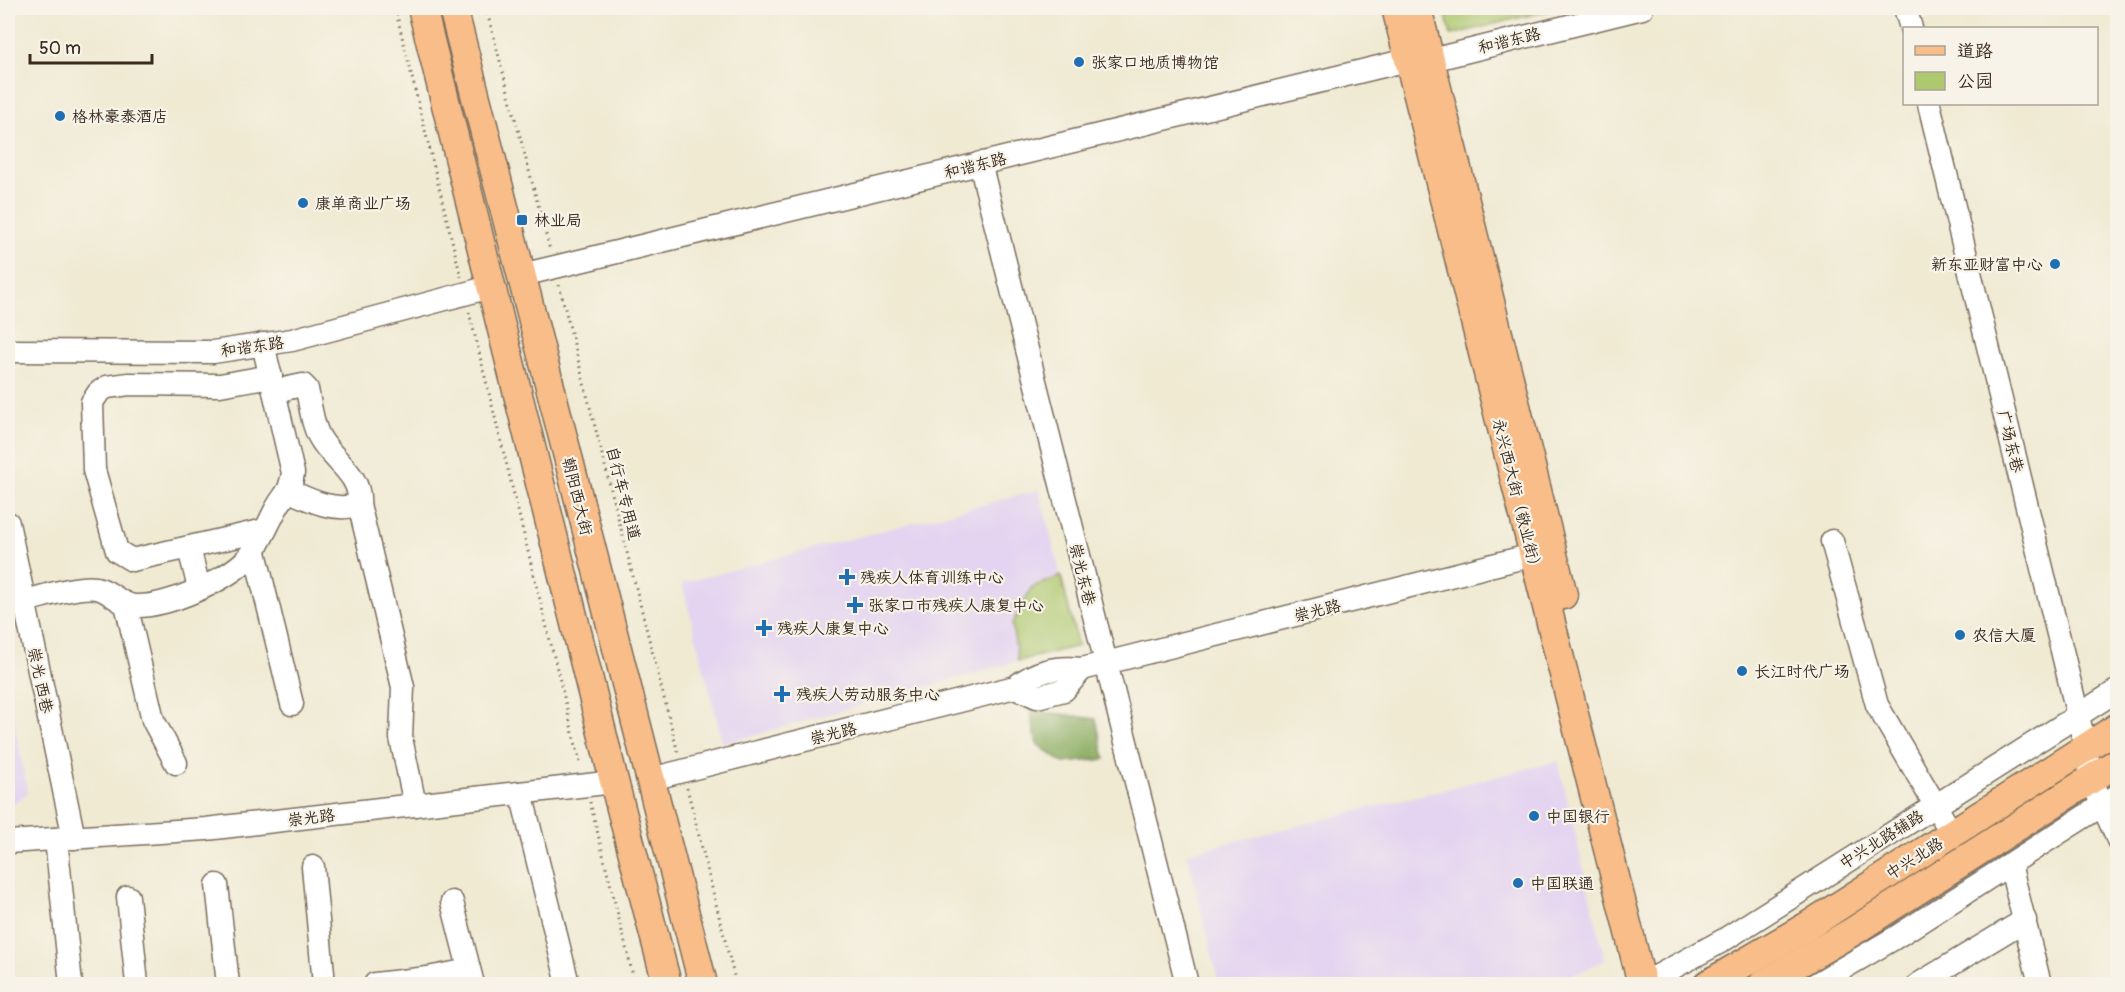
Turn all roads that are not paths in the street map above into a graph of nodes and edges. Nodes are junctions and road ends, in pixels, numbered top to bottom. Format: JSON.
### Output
{"nodes":[{"id":1,"x":422,"y":8,"type":"edge"},
{"id":2,"x":453,"y":8,"type":"edge"},
{"id":3,"x":1396,"y":8,"type":"edge"},
{"id":4,"x":1417,"y":8,"type":"edge"},
{"id":5,"x":1596,"y":8,"type":"edge"},
{"id":6,"x":1642,"y":8,"type":"edge"},
{"id":7,"x":1905,"y":8,"type":"edge"},
{"id":8,"x":1911,"y":27,"type":"edge"},
{"id":9,"x":1419,"y":57,"type":"junction"},
{"id":10,"x":1929,"y":105,"type":"edge"},
{"id":11,"x":980,"y":163,"type":"junction"},
{"id":12,"x":522,"y":274,"type":"junction"},
{"id":13,"x":477,"y":290,"type":"junction"},
{"id":14,"x":263,"y":344,"type":"junction"},
{"id":15,"x":8,"y":351,"type":"edge"},
{"id":16,"x":272,"y":384,"type":"junction"},
{"id":17,"x":290,"y":491,"type":"junction"},
{"id":18,"x":359,"y":504,"type":"junction"},
{"id":19,"x":8,"y":523,"type":"edge"},
{"id":20,"x":260,"y":539,"type":"junction"},
{"id":21,"x":1832,"y":541,"type":"dead end"},
{"id":22,"x":189,"y":548,"type":"junction"},
{"id":23,"x":1543,"y":552,"type":"junction"},
{"id":24,"x":199,"y":588,"type":"junction"},
{"id":25,"x":24,"y":601,"type":"junction"},
{"id":26,"x":126,"y":604,"type":"junction"},
{"id":27,"x":1105,"y":663,"type":"junction"},
{"id":28,"x":2118,"y":690,"type":"edge"},
{"id":29,"x":292,"y":704,"type":"dead end"},
{"id":30,"x":2078,"y":714,"type":"junction"},
{"id":31,"x":2118,"y":727,"type":"edge"},
{"id":32,"x":2086,"y":749,"type":"junction"},
{"id":33,"x":2118,"y":762,"type":"edge"},
{"id":34,"x":176,"y":763,"type":"dead end"},
{"id":35,"x":651,"y":779,"type":"junction"},
{"id":36,"x":2091,"y":779,"type":"junction"},
{"id":37,"x":614,"y":782,"type":"junction"},
{"id":38,"x":521,"y":793,"type":"junction"},
{"id":39,"x":2110,"y":800,"type":"edge"},
{"id":40,"x":416,"y":805,"type":"junction"},
{"id":41,"x":1935,"y":805,"type":"junction"},
{"id":42,"x":1952,"y":834,"type":"junction"},
{"id":43,"x":65,"y":838,"type":"junction"},
{"id":44,"x":2118,"y":840,"type":"edge"},
{"id":45,"x":8,"y":842,"type":"edge"},
{"id":46,"x":2010,"y":864,"type":"junction"},
{"id":47,"x":313,"y":867,"type":"dead end"},
{"id":48,"x":217,"y":885,"type":"dead end"},
{"id":49,"x":128,"y":897,"type":"dead end"},
{"id":50,"x":452,"y":902,"type":"dead end"},
{"id":51,"x":2025,"y":920,"type":"junction"},
{"id":52,"x":1949,"y":976,"type":"edge"},
{"id":53,"x":471,"y":977,"type":"edge"},
{"id":54,"x":429,"y":981,"type":"edge"},
{"id":55,"x":1651,"y":982,"type":"edge"},
{"id":56,"x":71,"y":984,"type":"edge"},
{"id":57,"x":137,"y":984,"type":"edge"},
{"id":58,"x":228,"y":984,"type":"edge"},
{"id":59,"x":324,"y":984,"type":"edge"},
{"id":60,"x":375,"y":984,"type":"edge"},
{"id":61,"x":568,"y":984,"type":"edge"},
{"id":62,"x":667,"y":984,"type":"edge"},
{"id":63,"x":704,"y":984,"type":"edge"},
{"id":64,"x":1187,"y":984,"type":"edge"},
{"id":65,"x":1708,"y":984,"type":"edge"},
{"id":66,"x":1762,"y":984,"type":"edge"},
{"id":67,"x":1816,"y":984,"type":"edge"},
{"id":68,"x":1919,"y":984,"type":"edge"},
{"id":69,"x":2040,"y":984,"type":"edge"}],
"edges":[{"from":1,"to":13,"type":"main road"},
{"from":2,"to":12,"type":"main road","name":"朝阳西大街"},
{"from":3,"to":9,"type":"main road","name":"永兴西大街（敬业街）"},
{"from":4,"to":9,"type":"main road","name":"永兴西大街（敬业街）"},
{"from":5,"to":9,"type":"street","name":"和谐东路"},
{"from":6,"to":9,"type":"street","name":"和谐东路"},
{"from":7,"to":8,"type":"street"},
{"from":9,"to":11,"type":"street","name":"和谐东路"},
{"from":9,"to":23,"type":"main road","name":"永兴西大街（敬业街）"},
{"from":10,"to":30,"type":"street","name":"广场东巷"},
{"from":11,"to":12,"type":"street","name":"和谐东路"},
{"from":11,"to":27,"type":"street","name":"崇光东巷"},
{"from":12,"to":35,"type":"main road","name":"朝阳西大街"},
{"from":13,"to":14,"type":"street","name":"和谐东路"},
{"from":13,"to":37,"type":"main road"},
{"from":14,"to":15,"type":"street","name":"和谐东路"},
{"from":14,"to":16,"type":"street"},
{"from":16,"to":17,"type":"street"},
{"from":16,"to":18,"type":"street"},
{"from":16,"to":22,"type":"street"},
{"from":17,"to":18,"type":"street"},
{"from":17,"to":20,"type":"street"},
{"from":18,"to":40,"type":"street"},
{"from":19,"to":25,"type":"street","name":"崇光 西巷"},
{"from":20,"to":22,"type":"street"},
{"from":20,"to":24,"type":"street"},
{"from":20,"to":29,"type":"street"},
{"from":21,"to":41,"type":"street"},
{"from":22,"to":24,"type":"street"},
{"from":23,"to":27,"type":"street","name":"崇光路"},
{"from":23,"to":55,"type":"main road","name":"永兴西大街（敬业街）"},
{"from":24,"to":26,"type":"street"},
{"from":25,"to":26,"type":"street"},
{"from":25,"to":43,"type":"street","name":"崇光 西巷"},
{"from":26,"to":34,"type":"street"},
{"from":27,"to":35,"type":"street","name":"崇光路"},
{"from":27,"to":64,"type":"street","name":"崇光东巷"},
{"from":28,"to":30,"type":"street","name":"中兴北路辅路"},
{"from":30,"to":32,"type":"street","name":"广场东巷"},
{"from":30,"to":41,"type":"street","name":"中兴北路辅路"},
{"from":31,"to":32,"type":"main road","name":"中兴北路"},
{"from":32,"to":36,"type":"street","name":"广场东巷"},
{"from":32,"to":42,"type":"main road","name":"中兴北路"},
{"from":33,"to":36,"type":"main road","name":"中兴北路"},
{"from":35,"to":63,"type":"main road","name":"朝阳西大街"},
{"from":36,"to":39,"type":"street","name":"广场东巷"},
{"from":36,"to":66,"type":"main road","name":"中兴北路"},
{"from":37,"to":38,"type":"street","name":"崇光路"},
{"from":37,"to":62,"type":"main road"},
{"from":38,"to":40,"type":"street","name":"崇光路"},
{"from":38,"to":61,"type":"street"},
{"from":39,"to":44,"type":"street","name":"广场东巷"},
{"from":39,"to":46,"type":"street"},
{"from":40,"to":43,"type":"street","name":"崇光路"},
{"from":41,"to":42,"type":"street"},
{"from":41,"to":55,"type":"street","name":"中兴北路辅路"},
{"from":42,"to":65,"type":"main road","name":"中兴北路"},
{"from":43,"to":45,"type":"street","name":"崇光路"},
{"from":43,"to":56,"type":"street","name":"崇光 西巷"},
{"from":46,"to":51,"type":"street"},
{"from":46,"to":67,"type":"street"},
{"from":47,"to":59,"type":"street"},
{"from":48,"to":58,"type":"street"},
{"from":49,"to":57,"type":"street"},
{"from":50,"to":53,"type":"street"},
{"from":51,"to":52,"type":"street"},
{"from":51,"to":69,"type":"street"},
{"from":52,"to":68,"type":"street"},
{"from":53,"to":54,"type":"street"},
{"from":54,"to":60,"type":"street"}]}
